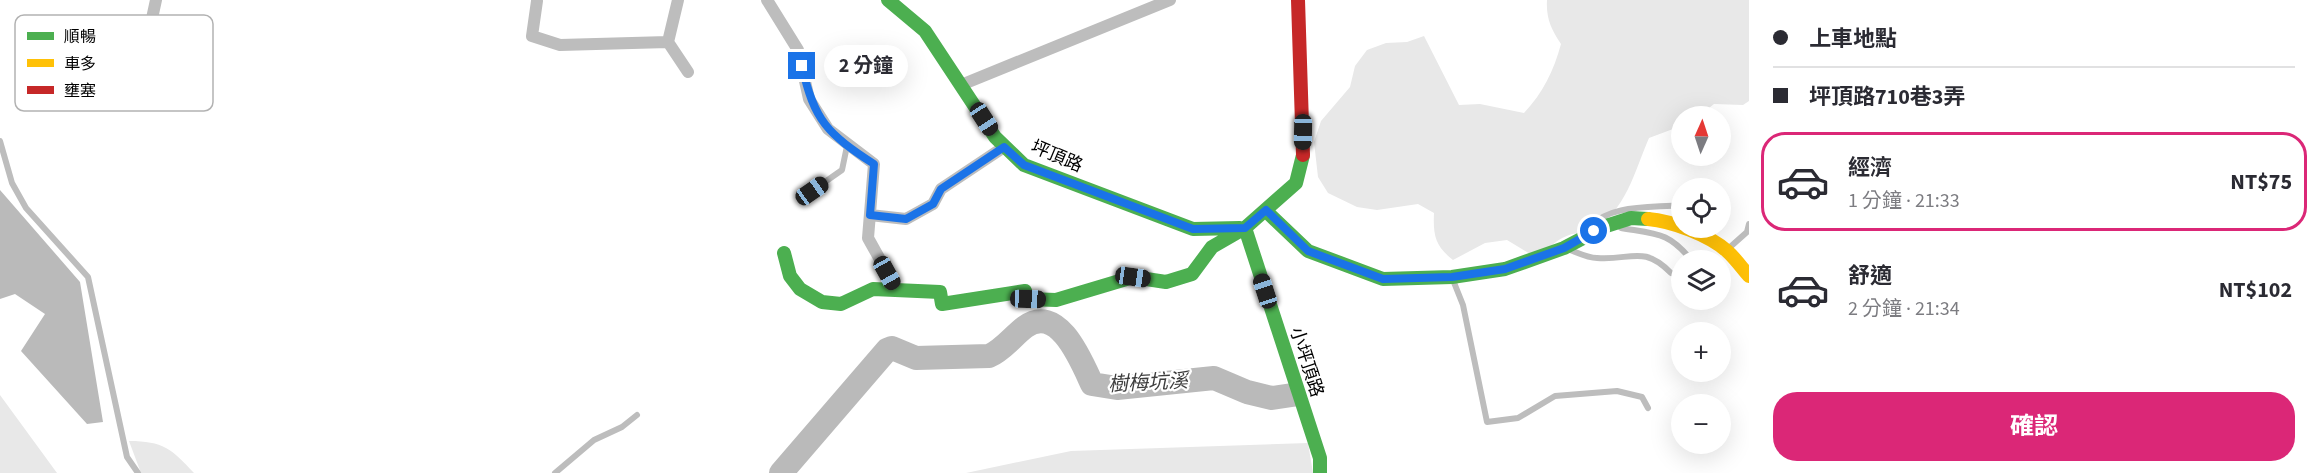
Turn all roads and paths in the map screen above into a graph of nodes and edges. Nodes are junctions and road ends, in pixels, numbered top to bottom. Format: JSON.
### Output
{"nodes":[{"id":1,"x":156,"y":0,"type":"edge"},
{"id":2,"x":678,"y":0,"type":"edge"},
{"id":3,"x":767,"y":0,"type":"edge"},
{"id":4,"x":888,"y":0,"type":"edge"},
{"id":5,"x":1170,"y":0,"type":"edge"},
{"id":6,"x":1298,"y":0,"type":"edge"},
{"id":7,"x":537,"y":1,"type":"edge"},
{"id":8,"x":153,"y":15,"type":"edge"},
{"id":9,"x":668,"y":42,"type":"junction"},
{"id":10,"x":688,"y":72,"type":"dead end"},
{"id":11,"x":961,"y":85,"type":"junction"},
{"id":12,"x":0,"y":141,"type":"edge"},
{"id":13,"x":847,"y":147,"type":"junction"},
{"id":14,"x":1004,"y":147,"type":"junction"},
{"id":15,"x":812,"y":191,"type":"dead end"},
{"id":16,"x":1671,"y":206,"type":"edge"},
{"id":17,"x":1266,"y":210,"type":"junction"},
{"id":18,"x":870,"y":215,"type":"junction"},
{"id":19,"x":1749,"y":224,"type":"edge"},
{"id":20,"x":1606,"y":226,"type":"junction"},
{"id":21,"x":1245,"y":228,"type":"junction"},
{"id":22,"x":1582,"y":237,"type":"junction"},
{"id":23,"x":1564,"y":248,"type":"junction"},
{"id":24,"x":1685,"y":250,"type":"edge"},
{"id":25,"x":1726,"y":250,"type":"joint"},
{"id":26,"x":784,"y":253,"type":"dead end"},
{"id":27,"x":1731,"y":256,"type":"edge"},
{"id":28,"x":1671,"y":273,"type":"dead end"},
{"id":29,"x":1749,"y":276,"type":"edge"},
{"id":30,"x":1452,"y":277,"type":"junction"},
{"id":31,"x":897,"y":290,"type":"junction"},
{"id":32,"x":1648,"y":408,"type":"dead end"},
{"id":33,"x":637,"y":415,"type":"dead end"},
{"id":34,"x":138,"y":473,"type":"edge"},
{"id":35,"x":555,"y":473,"type":"edge"},
{"id":36,"x":1320,"y":473,"type":"edge"}],
"edges":[{"from":1,"to":8,"type":"street"},
{"from":2,"to":9,"type":"street"},
{"from":3,"to":13,"type":"street"},
{"from":4,"to":11,"type":"street","name":"坪頂路"},
{"from":5,"to":11,"type":"street"},
{"from":6,"to":17,"type":"street"},
{"from":7,"to":9,"type":"street"},
{"from":9,"to":10,"type":"street"},
{"from":11,"to":14,"type":"street","name":"坪頂路"},
{"from":12,"to":34,"type":"lane"},
{"from":13,"to":15,"type":"lane"},
{"from":13,"to":18,"type":"street"},
{"from":14,"to":18,"type":"street"},
{"from":14,"to":21,"type":"street","name":"坪頂路"},
{"from":16,"to":22,"type":"lane"},
{"from":17,"to":21,"type":"street"},
{"from":17,"to":30,"type":"street"},
{"from":18,"to":31,"type":"street"},
{"from":19,"to":25,"type":"lane"},
{"from":20,"to":22,"type":"street"},
{"from":20,"to":24,"type":"lane"},
{"from":20,"to":25,"type":"street"},
{"from":21,"to":31,"type":"street"},
{"from":21,"to":36,"type":"street","name":"小坪頂路"},
{"from":22,"to":23,"type":"street"},
{"from":23,"to":28,"type":"lane"},
{"from":23,"to":30,"type":"street"},
{"from":26,"to":31,"type":"street"},
{"from":27,"to":29,"type":"street"},
{"from":30,"to":32,"type":"lane"},
{"from":33,"to":35,"type":"lane"}]}
